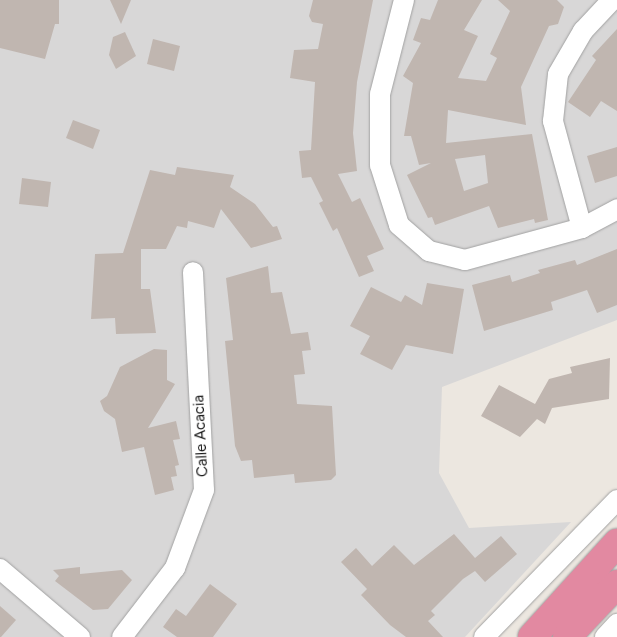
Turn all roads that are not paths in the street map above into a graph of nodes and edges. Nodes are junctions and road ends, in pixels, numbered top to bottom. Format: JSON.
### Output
{"nodes":[{"id":1,"x":404,"y":0,"type":"edge"},
{"id":2,"x":612,"y":0,"type":"edge"},
{"id":3,"x":617,"y":209,"type":"edge"},
{"id":4,"x":582,"y":228,"type":"junction"},
{"id":5,"x":193,"y":272,"type":"dead end"},
{"id":6,"x":617,"y":500,"type":"edge"},
{"id":7,"x":617,"y":525,"type":"edge"},
{"id":8,"x":617,"y":543,"type":"edge"},
{"id":9,"x":617,"y":566,"type":"edge"},
{"id":10,"x":0,"y":569,"type":"edge"},
{"id":11,"x":583,"y":582,"type":"junction"},
{"id":12,"x":617,"y":584,"type":"edge"},
{"id":13,"x":617,"y":624,"type":"edge"},
{"id":14,"x":80,"y":637,"type":"edge"},
{"id":15,"x":122,"y":637,"type":"edge"},
{"id":16,"x":484,"y":637,"type":"edge"},
{"id":17,"x":532,"y":637,"type":"edge"},
{"id":18,"x":567,"y":637,"type":"edge"},
{"id":19,"x":605,"y":637,"type":"edge"}],
"edges":[{"from":1,"to":4,"type":"street"},
{"from":2,"to":4,"type":"street"},
{"from":3,"to":4,"type":"street"},
{"from":5,"to":15,"type":"street","name":"Calle Acacia"},
{"from":6,"to":16,"type":"street"},
{"from":7,"to":11,"type":"highway"},
{"from":8,"to":11,"type":"highway"},
{"from":9,"to":11,"type":"highway"},
{"from":10,"to":14,"type":"street"},
{"from":11,"to":17,"type":"highway"},
{"from":12,"to":18,"type":"highway"},
{"from":13,"to":19,"type":"street"}]}
